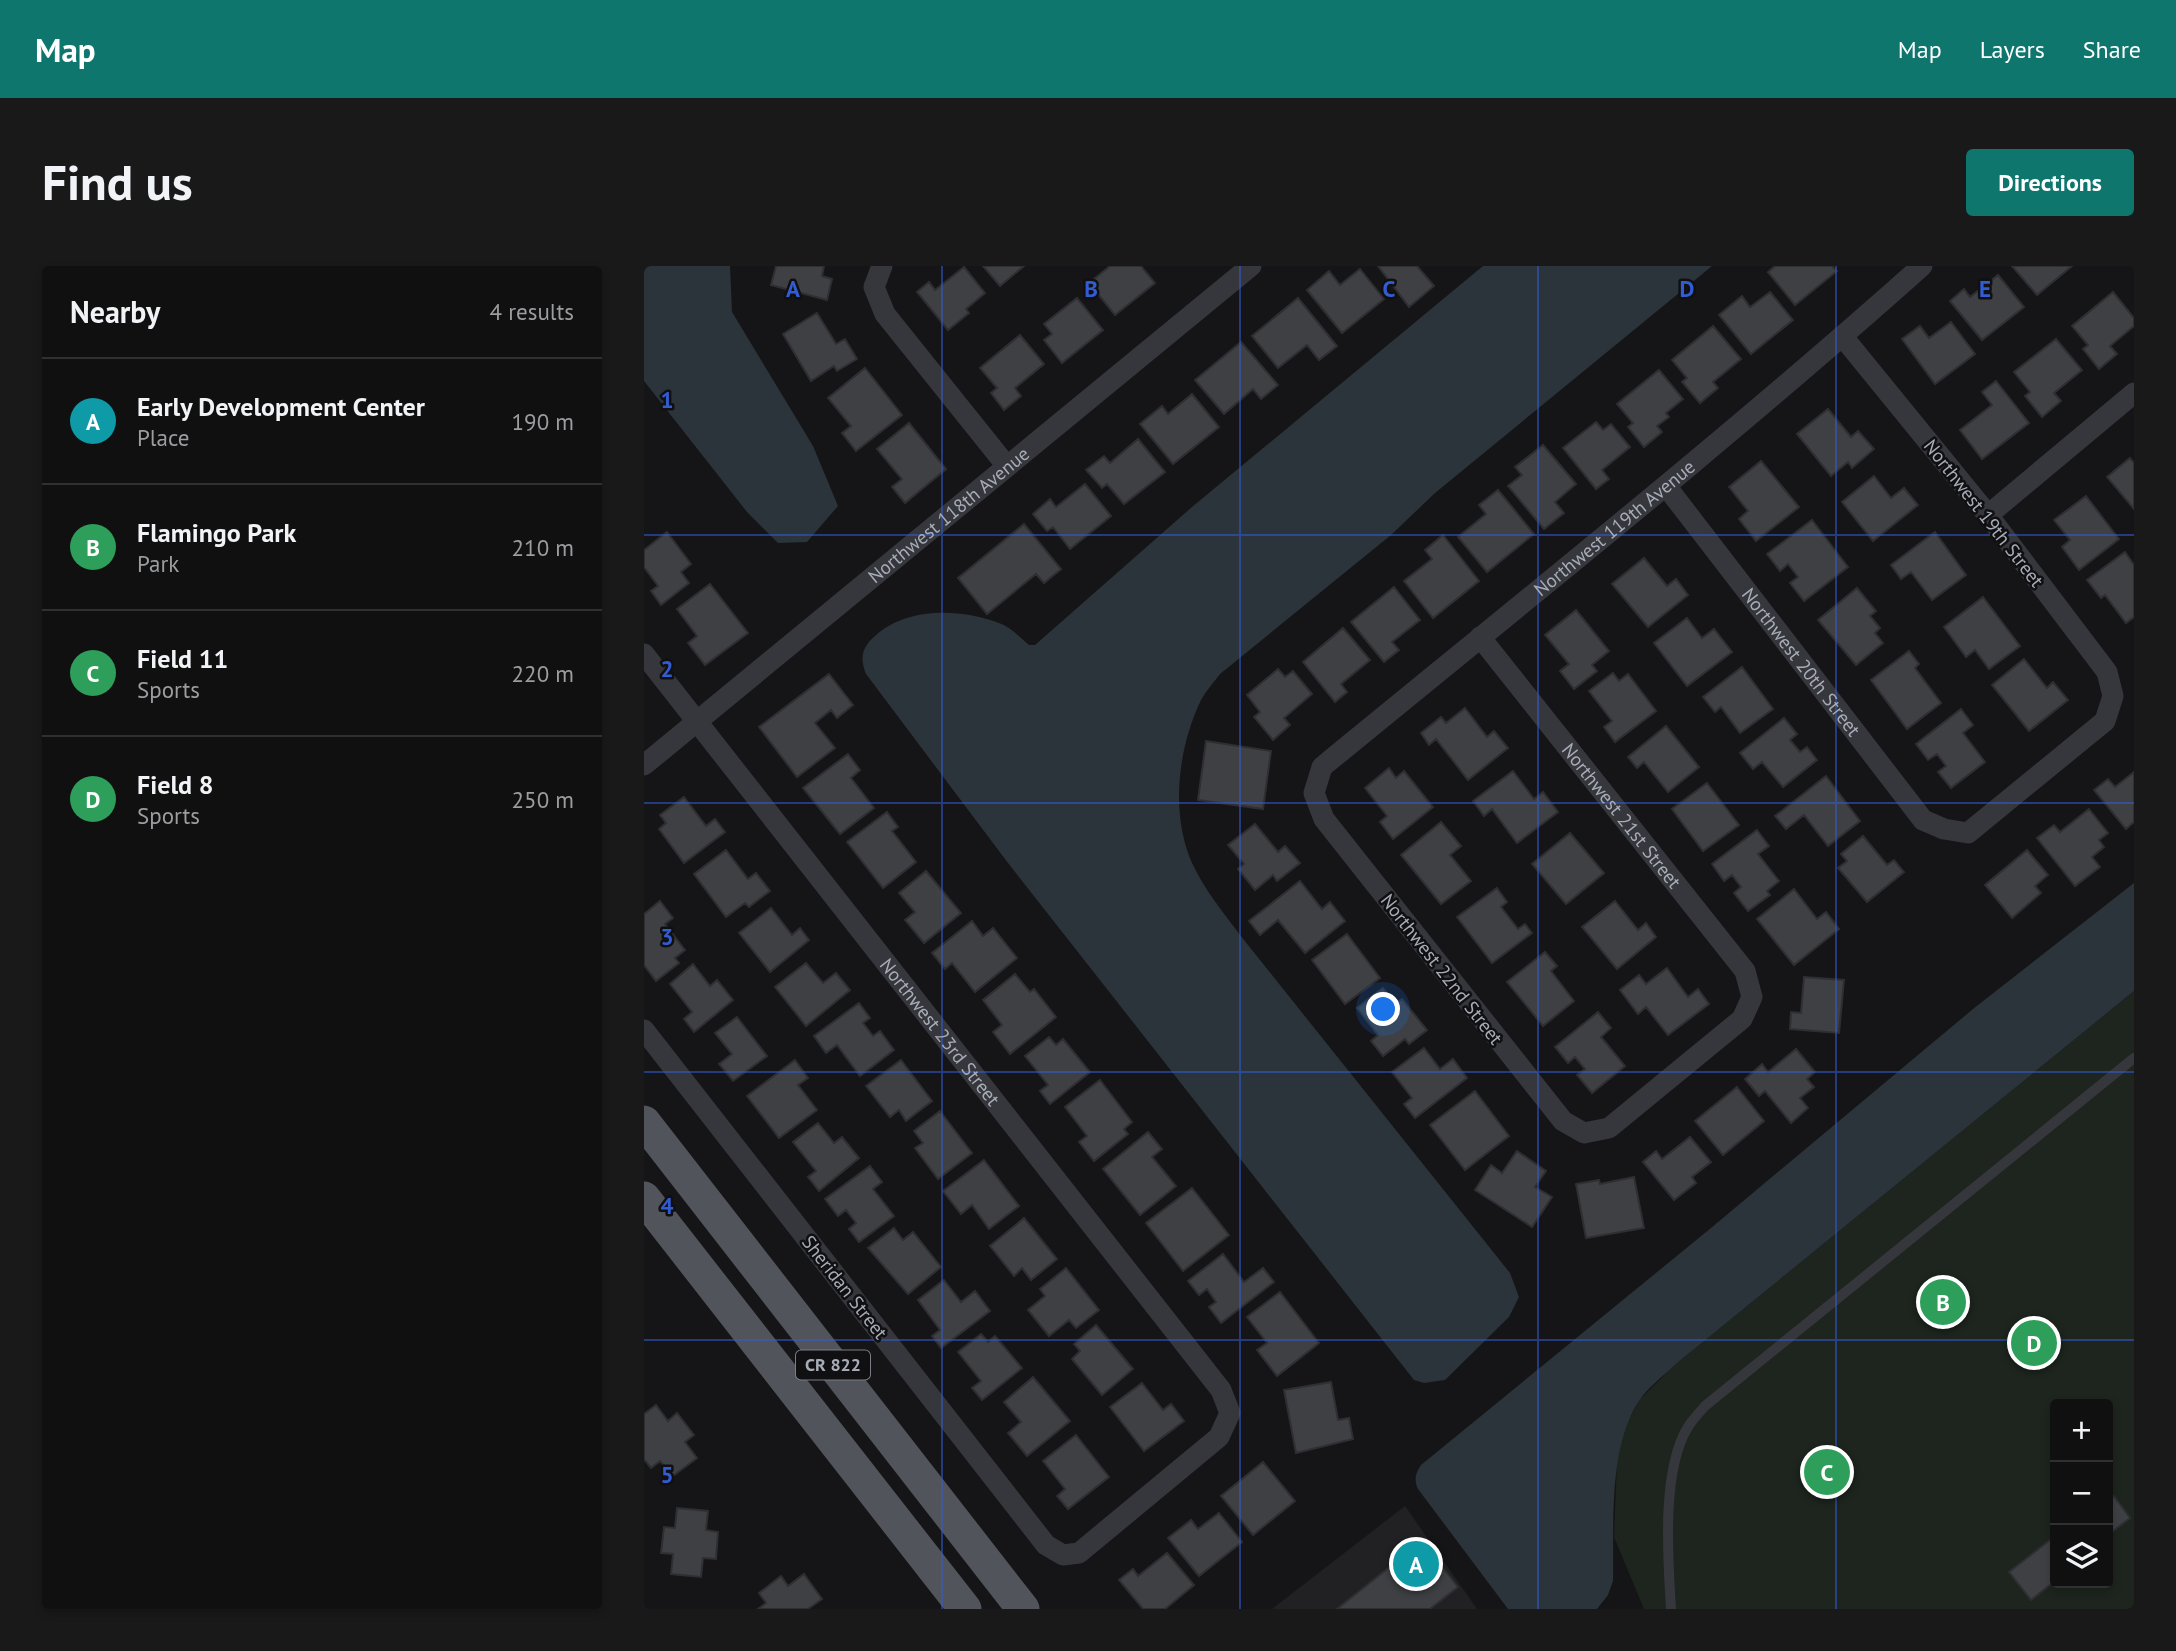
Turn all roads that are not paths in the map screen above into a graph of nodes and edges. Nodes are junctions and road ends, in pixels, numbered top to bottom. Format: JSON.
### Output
{"nodes":[{"id":1,"x":882,"y":266,"type":"edge"},
{"id":2,"x":1251,"y":266,"type":"edge"},
{"id":3,"x":1922,"y":266,"type":"edge"},
{"id":4,"x":1843,"y":337,"type":"junction"},
{"id":5,"x":2134,"y":393,"type":"edge"},
{"id":6,"x":1006,"y":465,"type":"junction"},
{"id":7,"x":1666,"y":486,"type":"junction"},
{"id":8,"x":1988,"y":515,"type":"junction"},
{"id":9,"x":1480,"y":637,"type":"junction"},
{"id":10,"x":644,"y":654,"type":"edge"},
{"id":11,"x":2113,"y":696,"type":"joint"},
{"id":12,"x":696,"y":721,"type":"junction"},
{"id":13,"x":644,"y":765,"type":"edge"},
{"id":14,"x":1314,"y":793,"type":"joint"},
{"id":15,"x":644,"y":1030,"type":"edge"},
{"id":16,"x":2134,"y":1058,"type":"edge"},
{"id":17,"x":644,"y":1122,"type":"edge"},
{"id":18,"x":1584,"y":1133,"type":"joint"},
{"id":19,"x":644,"y":1198,"type":"edge"},
{"id":20,"x":1046,"y":1545,"type":"joint"},
{"id":21,"x":965,"y":1609,"type":"edge"},
{"id":22,"x":1023,"y":1609,"type":"edge"},
{"id":23,"x":1671,"y":1609,"type":"edge"}],
"edges":[{"from":1,"to":6,"type":"street"},
{"from":2,"to":6,"type":"street","name":"Northwest 118th Avenue"},
{"from":3,"to":4,"type":"street","name":"Northwest 119th Avenue"},
{"from":4,"to":7,"type":"street","name":"Northwest 119th Avenue"},
{"from":4,"to":8,"type":"street","name":"Northwest 19th Street"},
{"from":5,"to":8,"type":"street"},
{"from":6,"to":12,"type":"street","name":"Northwest 118th Avenue"},
{"from":7,"to":9,"type":"street","name":"Northwest 119th Avenue"},
{"from":7,"to":11,"type":"street","name":"Northwest 20th Street"},
{"from":8,"to":11,"type":"street","name":"Northwest 19th Street"},
{"from":9,"to":14,"type":"street","name":"Northwest 119th Avenue"},
{"from":9,"to":18,"type":"street","name":"Northwest 21st Street"},
{"from":10,"to":12,"type":"street","name":"Northwest 23rd Street"},
{"from":12,"to":13,"type":"street","name":"Northwest 118th Avenue"},
{"from":12,"to":20,"type":"street","name":"Northwest 23rd Street"},
{"from":14,"to":18,"type":"street","name":"Northwest 22nd Street"},
{"from":15,"to":20,"type":"street","name":"Sheridan Street"},
{"from":16,"to":23,"type":"lane"},
{"from":17,"to":22,"type":"main road","number":"CR 822"},
{"from":19,"to":21,"type":"main road","number":"CR 822"}]}
